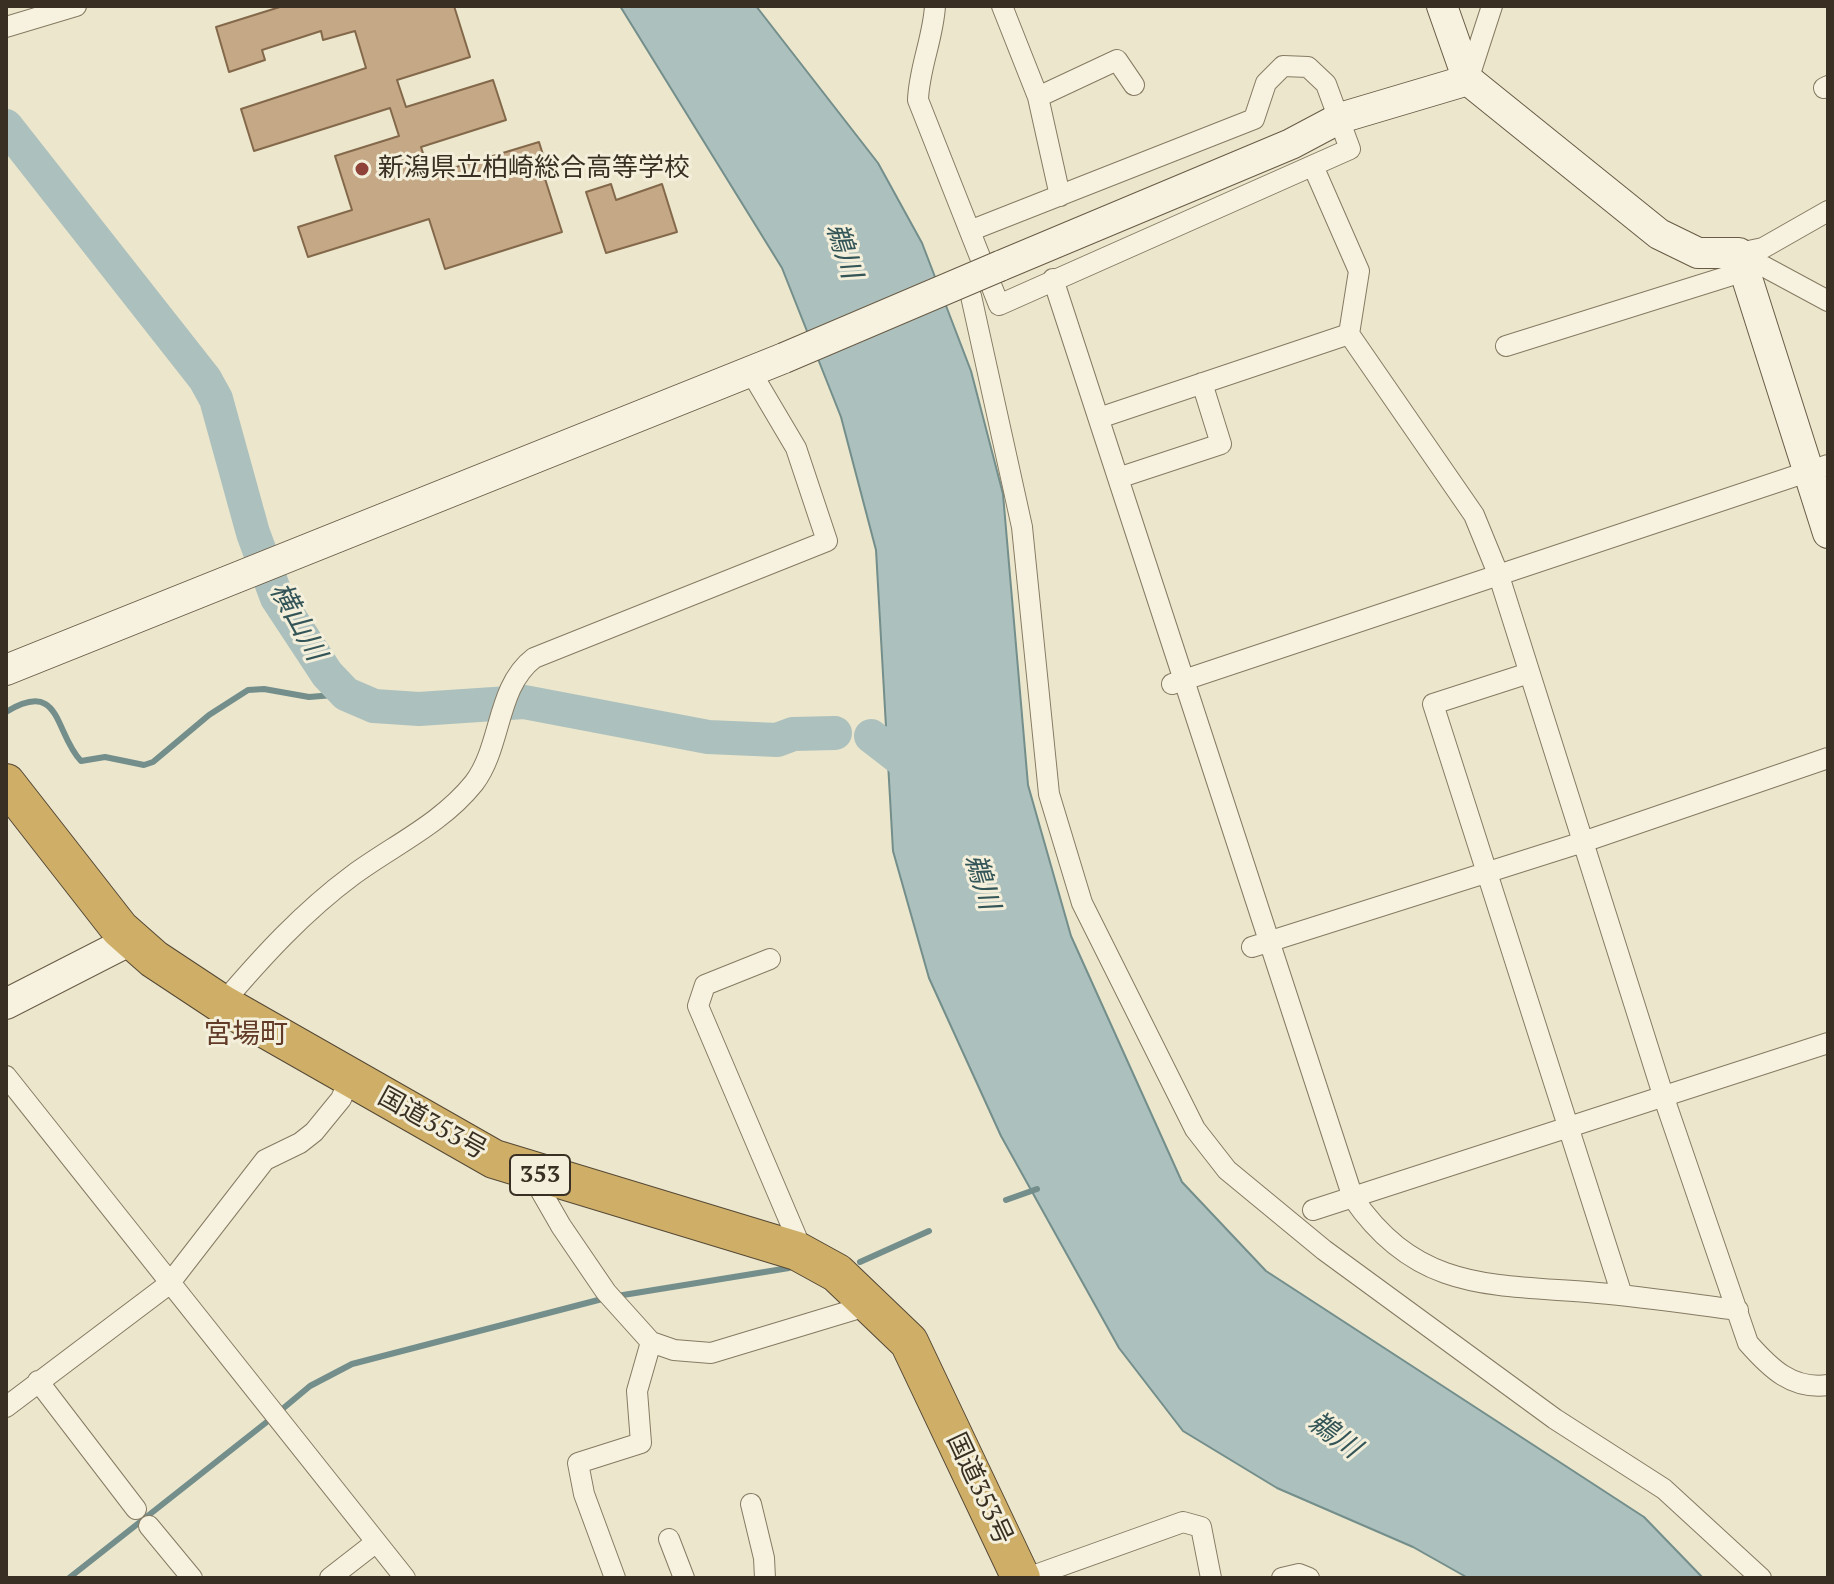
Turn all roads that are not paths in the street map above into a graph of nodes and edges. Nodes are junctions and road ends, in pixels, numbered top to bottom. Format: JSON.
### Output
{"nodes":[{"id":1,"x":76,"y":6,"type":"edge"},
{"id":2,"x":935,"y":6,"type":"edge"},
{"id":3,"x":1002,"y":6,"type":"edge"},
{"id":4,"x":1442,"y":6,"type":"edge"},
{"id":5,"x":1492,"y":6,"type":"edge"},
{"id":6,"x":6,"y":27,"type":"edge"},
{"id":7,"x":1468,"y":80,"type":"junction"},
{"id":8,"x":1134,"y":85,"type":"dead end"},
{"id":9,"x":1038,"y":97,"type":"junction"},
{"id":10,"x":1340,"y":118,"type":"junction"},
{"id":11,"x":1313,"y":166,"type":"junction"},
{"id":12,"x":1060,"y":196,"type":"junction"},
{"id":13,"x":1828,"y":211,"type":"edge"},
{"id":14,"x":972,"y":230,"type":"junction"},
{"id":15,"x":1742,"y":262,"type":"junction"},
{"id":16,"x":1053,"y":279,"type":"junction"},
{"id":17,"x":971,"y":296,"type":"dead end"},
{"id":18,"x":1828,"y":301,"type":"edge"},
{"id":19,"x":1349,"y":334,"type":"junction"},
{"id":20,"x":1506,"y":346,"type":"dead end"},
{"id":21,"x":751,"y":372,"type":"junction"},
{"id":22,"x":1202,"y":383,"type":"junction"},
{"id":23,"x":1099,"y":418,"type":"junction"},
{"id":24,"x":1818,"y":469,"type":"edge"},
{"id":25,"x":1118,"y":478,"type":"junction"},
{"id":26,"x":1828,"y":533,"type":"edge"},
{"id":27,"x":1499,"y":576,"type":"junction"},
{"id":28,"x":6,"y":670,"type":"edge"},
{"id":29,"x":1529,"y":673,"type":"junction"},
{"id":30,"x":1178,"y":681,"type":"junction"},
{"id":31,"x":1828,"y":758,"type":"edge"},
{"id":32,"x":6,"y":783,"type":"edge"},
{"id":33,"x":1583,"y":842,"type":"junction"},
{"id":34,"x":1485,"y":873,"type":"junction"},
{"id":35,"x":131,"y":940,"type":"junction"},
{"id":36,"x":1260,"y":945,"type":"junction"},
{"id":37,"x":770,"y":959,"type":"dead end"},
{"id":38,"x":6,"y":1004,"type":"edge"},
{"id":39,"x":222,"y":1004,"type":"junction"},
{"id":40,"x":1828,"y":1043,"type":"edge"},
{"id":41,"x":6,"y":1076,"type":"edge"},
{"id":42,"x":350,"y":1078,"type":"junction"},
{"id":43,"x":1664,"y":1098,"type":"junction"},
{"id":44,"x":1568,"y":1129,"type":"junction"},
{"id":45,"x":530,"y":1172,"type":"junction"},
{"id":46,"x":1353,"y":1198,"type":"junction"},
{"id":47,"x":1313,"y":1210,"type":"dead end"},
{"id":48,"x":797,"y":1251,"type":"junction"},
{"id":49,"x":169,"y":1284,"type":"junction"},
{"id":50,"x":1622,"y":1295,"type":"junction"},
{"id":51,"x":873,"y":1304,"type":"junction"},
{"id":52,"x":1738,"y":1310,"type":"junction"},
{"id":53,"x":651,"y":1342,"type":"junction"},
{"id":54,"x":38,"y":1381,"type":"junction"},
{"id":55,"x":1828,"y":1385,"type":"edge"},
{"id":56,"x":6,"y":1407,"type":"edge"},
{"id":57,"x":751,"y":1504,"type":"dead end"},
{"id":58,"x":136,"y":1509,"type":"dead end"},
{"id":59,"x":149,"y":1526,"type":"dead end"},
{"id":60,"x":669,"y":1539,"type":"dead end"},
{"id":61,"x":375,"y":1543,"type":"junction"},
{"id":62,"x":192,"y":1578,"type":"edge"},
{"id":63,"x":330,"y":1578,"type":"edge"},
{"id":64,"x":405,"y":1578,"type":"edge"},
{"id":65,"x":615,"y":1578,"type":"edge"},
{"id":66,"x":684,"y":1578,"type":"edge"},
{"id":67,"x":765,"y":1578,"type":"edge"},
{"id":68,"x":1024,"y":1578,"type":"edge"},
{"id":69,"x":1211,"y":1578,"type":"edge"},
{"id":70,"x":1282,"y":1578,"type":"edge"},
{"id":71,"x":1309,"y":1578,"type":"edge"},
{"id":72,"x":1761,"y":1578,"type":"edge"}],
"edges":[{"from":1,"to":6,"type":"street"},
{"from":2,"to":14,"type":"street"},
{"from":3,"to":9,"type":"street"},
{"from":4,"to":7,"type":"street"},
{"from":5,"to":7,"type":"street"},
{"from":7,"to":10,"type":"street"},
{"from":7,"to":15,"type":"street"},
{"from":8,"to":9,"type":"street"},
{"from":9,"to":12,"type":"street"},
{"from":10,"to":11,"type":"street"},
{"from":10,"to":12,"type":"street"},
{"from":10,"to":21,"type":"street","bridge":true},
{"from":11,"to":16,"type":"street"},
{"from":11,"to":19,"type":"street"},
{"from":12,"to":14,"type":"street"},
{"from":13,"to":15,"type":"street"},
{"from":14,"to":16,"type":"street"},
{"from":15,"to":18,"type":"street"},
{"from":15,"to":20,"type":"street"},
{"from":15,"to":24,"type":"street"},
{"from":16,"to":23,"type":"street"},
{"from":17,"to":72,"type":"street"},
{"from":19,"to":22,"type":"street"},
{"from":19,"to":27,"type":"street"},
{"from":21,"to":28,"type":"street"},
{"from":21,"to":39,"type":"street"},
{"from":22,"to":23,"type":"street"},
{"from":22,"to":25,"type":"street"},
{"from":23,"to":25,"type":"street"},
{"from":24,"to":26,"type":"street"},
{"from":24,"to":27,"type":"street"},
{"from":25,"to":30,"type":"street"},
{"from":27,"to":29,"type":"street"},
{"from":27,"to":30,"type":"street"},
{"from":29,"to":33,"type":"street"},
{"from":29,"to":34,"type":"street"},
{"from":30,"to":36,"type":"street"},
{"from":31,"to":33,"type":"street"},
{"from":32,"to":35,"type":"highway","name":"国道353号","number":"353"},
{"from":33,"to":34,"type":"street"},
{"from":33,"to":43,"type":"street"},
{"from":34,"to":36,"type":"street"},
{"from":34,"to":44,"type":"street"},
{"from":35,"to":38,"type":"street"},
{"from":35,"to":39,"type":"highway","name":"国道353号","number":"353"},
{"from":36,"to":46,"type":"street"},
{"from":37,"to":48,"type":"street"},
{"from":39,"to":42,"type":"highway","name":"国道353号","number":"353"},
{"from":40,"to":43,"type":"street"},
{"from":41,"to":49,"type":"street"},
{"from":42,"to":45,"type":"highway","name":"国道353号","number":"353"},
{"from":42,"to":49,"type":"street"},
{"from":43,"to":44,"type":"street"},
{"from":43,"to":52,"type":"street"},
{"from":44,"to":46,"type":"street"},
{"from":44,"to":50,"type":"street"},
{"from":45,"to":48,"type":"highway","name":"国道353号","number":"353"},
{"from":45,"to":53,"type":"street"},
{"from":46,"to":47,"type":"street"},
{"from":46,"to":50,"type":"street"},
{"from":48,"to":51,"type":"highway","name":"国道353号","number":"353"},
{"from":49,"to":54,"type":"street"},
{"from":49,"to":61,"type":"street"},
{"from":50,"to":52,"type":"street"},
{"from":51,"to":53,"type":"street"},
{"from":51,"to":68,"type":"highway","name":"国道353号","number":"353"},
{"from":52,"to":55,"type":"street"},
{"from":53,"to":65,"type":"street"},
{"from":54,"to":56,"type":"street"},
{"from":54,"to":58,"type":"street"},
{"from":57,"to":67,"type":"street"},
{"from":59,"to":62,"type":"street"},
{"from":60,"to":66,"type":"street"},
{"from":61,"to":63,"type":"street"},
{"from":61,"to":64,"type":"street"},
{"from":68,"to":69,"type":"street"},
{"from":70,"to":71,"type":"street"}]}
